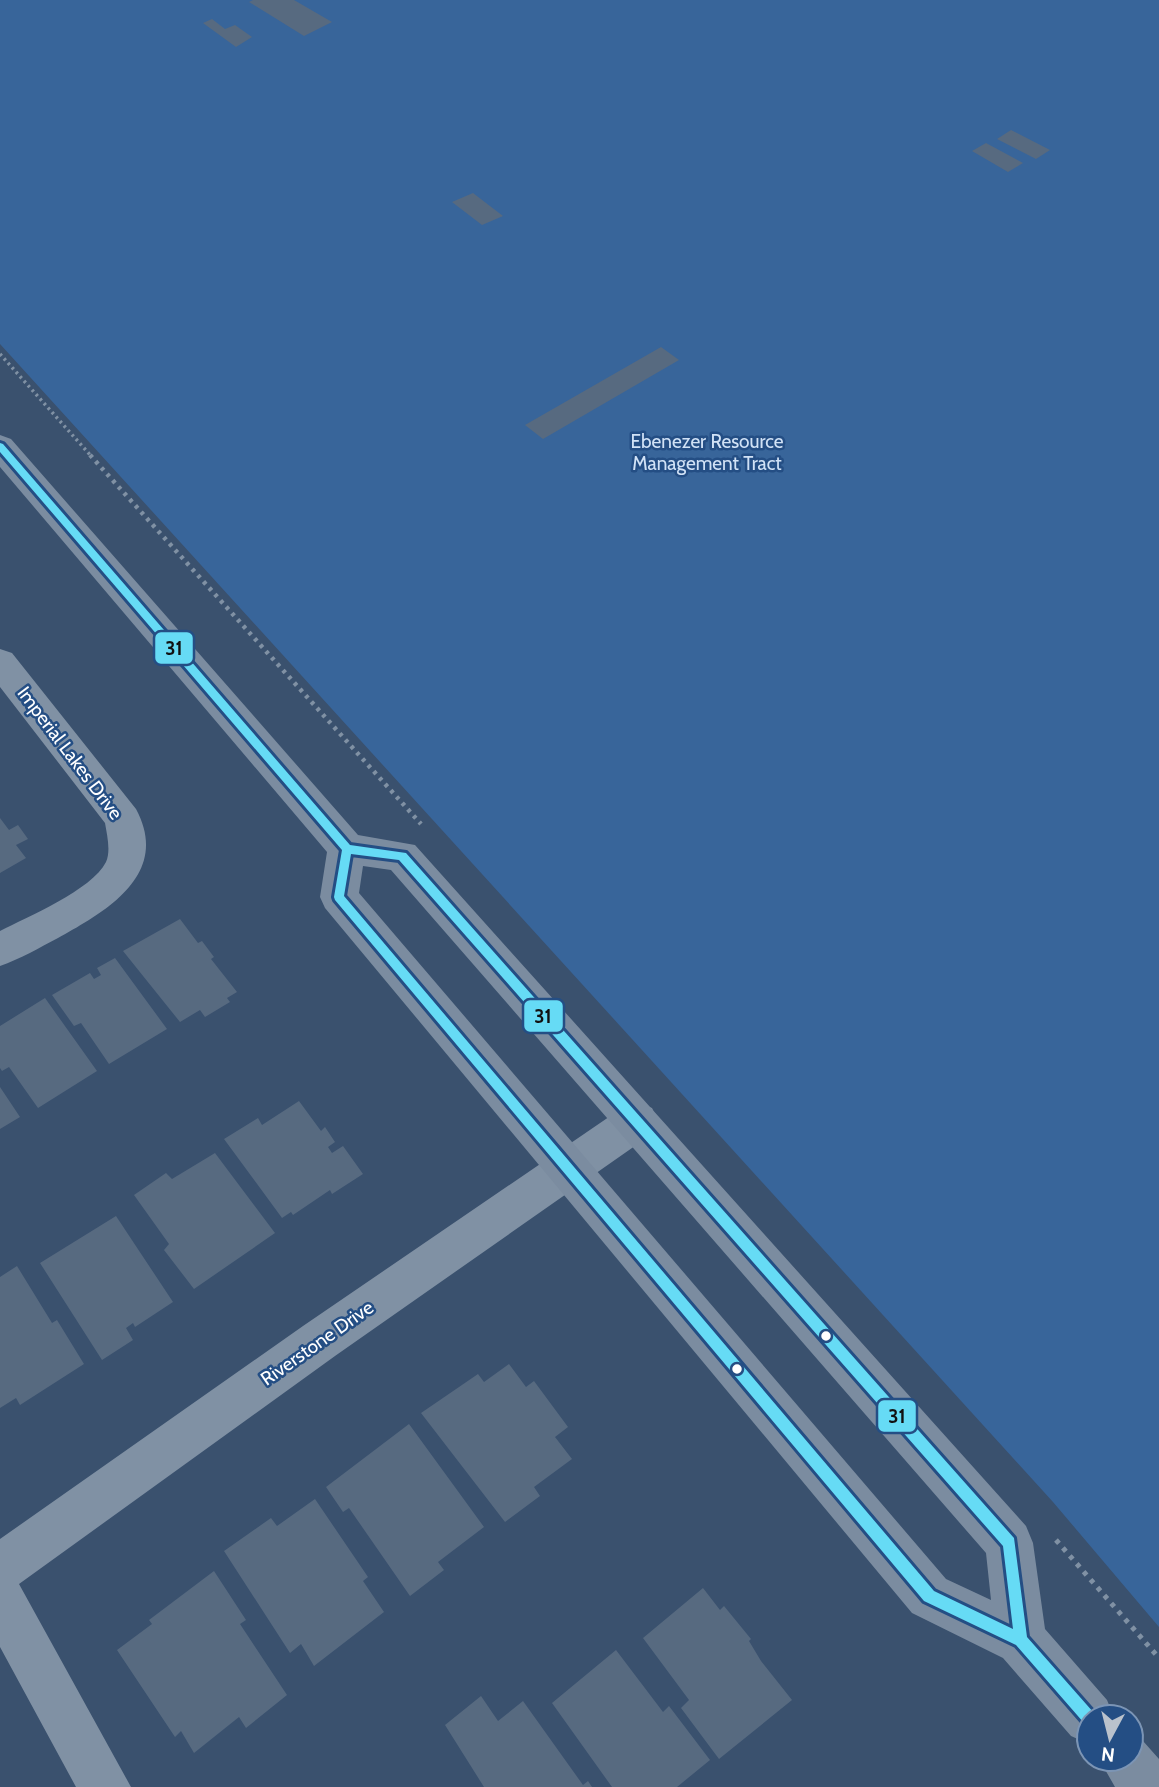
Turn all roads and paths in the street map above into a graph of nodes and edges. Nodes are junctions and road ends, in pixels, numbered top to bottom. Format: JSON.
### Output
{"nodes":[{"id":1,"x":0,"y":446,"type":"edge"},
{"id":2,"x":0,"y":662,"type":"edge"},
{"id":3,"x":347,"y":849,"type":"junction"},
{"id":4,"x":0,"y":950,"type":"edge"},
{"id":5,"x":637,"y":1121,"type":"junction"},
{"id":6,"x":569,"y":1168,"type":"junction"},
{"id":7,"x":0,"y":1568,"type":"edge"},
{"id":8,"x":0,"y":1598,"type":"edge"},
{"id":9,"x":1021,"y":1640,"type":"junction"},
{"id":10,"x":1076,"y":1703,"type":"edge"},
{"id":11,"x":1137,"y":1773,"type":"edge"},
{"id":12,"x":105,"y":1787,"type":"edge"},
{"id":13,"x":1149,"y":1787,"type":"edge"}],
"edges":[{"from":1,"to":3,"type":"main road"},
{"from":2,"to":4,"type":"street","name":"Imperial Lakes Drive"},
{"from":3,"to":5,"type":"main road"},
{"from":3,"to":6,"type":"main road"},
{"from":5,"to":6,"type":"street","name":"Riverstone Drive"},
{"from":5,"to":9,"type":"main road"},
{"from":6,"to":7,"type":"street","name":"Riverstone Drive"},
{"from":6,"to":9,"type":"main road"},
{"from":8,"to":12,"type":"street"},
{"from":9,"to":10,"type":"main road"},
{"from":11,"to":13,"type":"main road"}]}
